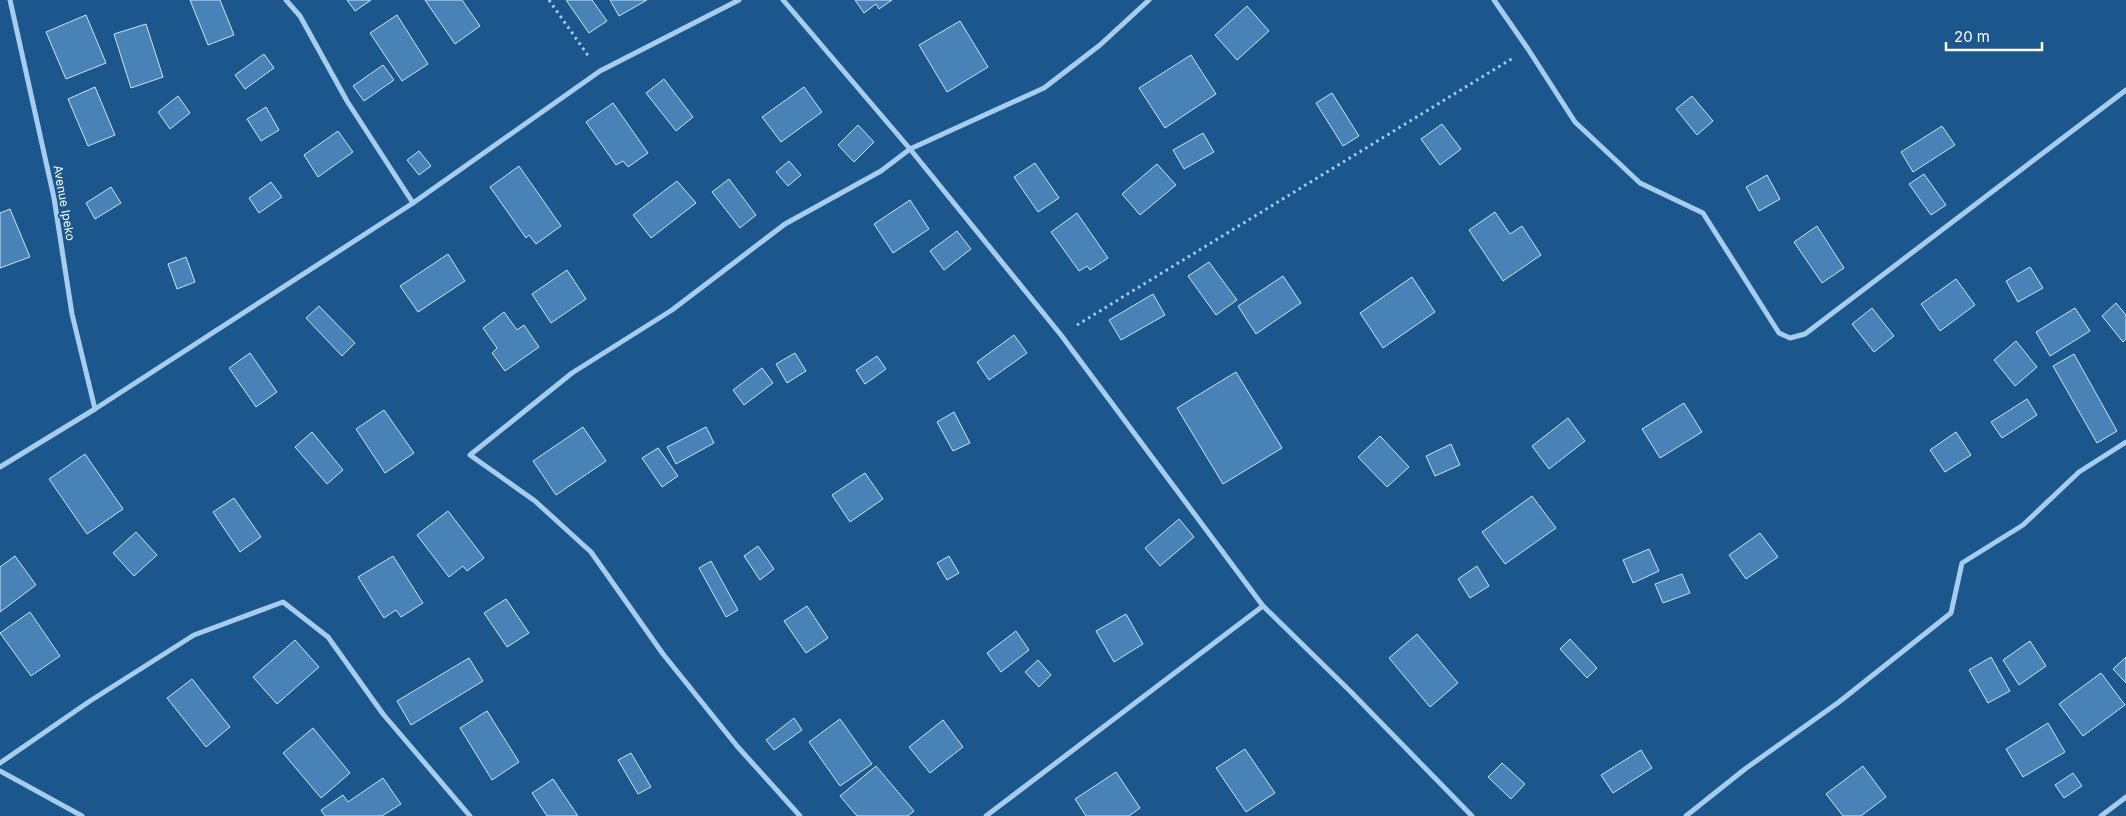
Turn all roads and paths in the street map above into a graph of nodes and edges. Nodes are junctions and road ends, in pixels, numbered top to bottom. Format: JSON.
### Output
{"nodes":[{"id":1,"x":10,"y":0,"type":"edge"},
{"id":2,"x":286,"y":0,"type":"edge"},
{"id":3,"x":549,"y":0,"type":"edge"},
{"id":4,"x":739,"y":0,"type":"edge"},
{"id":5,"x":784,"y":0,"type":"edge"},
{"id":6,"x":1149,"y":0,"type":"edge"},
{"id":7,"x":1494,"y":0,"type":"edge"},
{"id":8,"x":1528,"y":49,"type":"junction"},
{"id":9,"x":600,"y":71,"type":"junction"},
{"id":10,"x":2126,"y":90,"type":"edge"},
{"id":11,"x":910,"y":149,"type":"junction"},
{"id":12,"x":413,"y":203,"type":"junction"},
{"id":13,"x":1061,"y":335,"type":"junction"},
{"id":14,"x":95,"y":409,"type":"junction"},
{"id":15,"x":2126,"y":442,"type":"edge"},
{"id":16,"x":0,"y":467,"type":"edge"},
{"id":17,"x":1263,"y":606,"type":"junction"},
{"id":18,"x":0,"y":763,"type":"edge"},
{"id":19,"x":0,"y":771,"type":"edge"},
{"id":20,"x":2126,"y":797,"type":"edge"},
{"id":21,"x":82,"y":816,"type":"edge"},
{"id":22,"x":470,"y":816,"type":"edge"},
{"id":23,"x":800,"y":816,"type":"edge"},
{"id":24,"x":986,"y":816,"type":"edge"},
{"id":25,"x":1472,"y":816,"type":"edge"},
{"id":26,"x":1686,"y":816,"type":"edge"},
{"id":27,"x":2102,"y":816,"type":"edge"}],
"edges":[{"from":1,"to":14,"type":"street","name":"Avenue Ipeko"},
{"from":2,"to":12,"type":"street"},
{"from":3,"to":9,"type":"path"},
{"from":4,"to":9,"type":"street"},
{"from":5,"to":11,"type":"street"},
{"from":6,"to":11,"type":"street"},
{"from":7,"to":8,"type":"street"},
{"from":8,"to":10,"type":"street"},
{"from":8,"to":13,"type":"path"},
{"from":9,"to":12,"type":"street"},
{"from":11,"to":13,"type":"street"},
{"from":11,"to":23,"type":"street"},
{"from":12,"to":14,"type":"street"},
{"from":13,"to":17,"type":"street"},
{"from":14,"to":16,"type":"street"},
{"from":15,"to":26,"type":"street"},
{"from":17,"to":24,"type":"street"},
{"from":17,"to":25,"type":"street"},
{"from":18,"to":22,"type":"street"},
{"from":19,"to":21,"type":"street"},
{"from":20,"to":27,"type":"street"}]}
